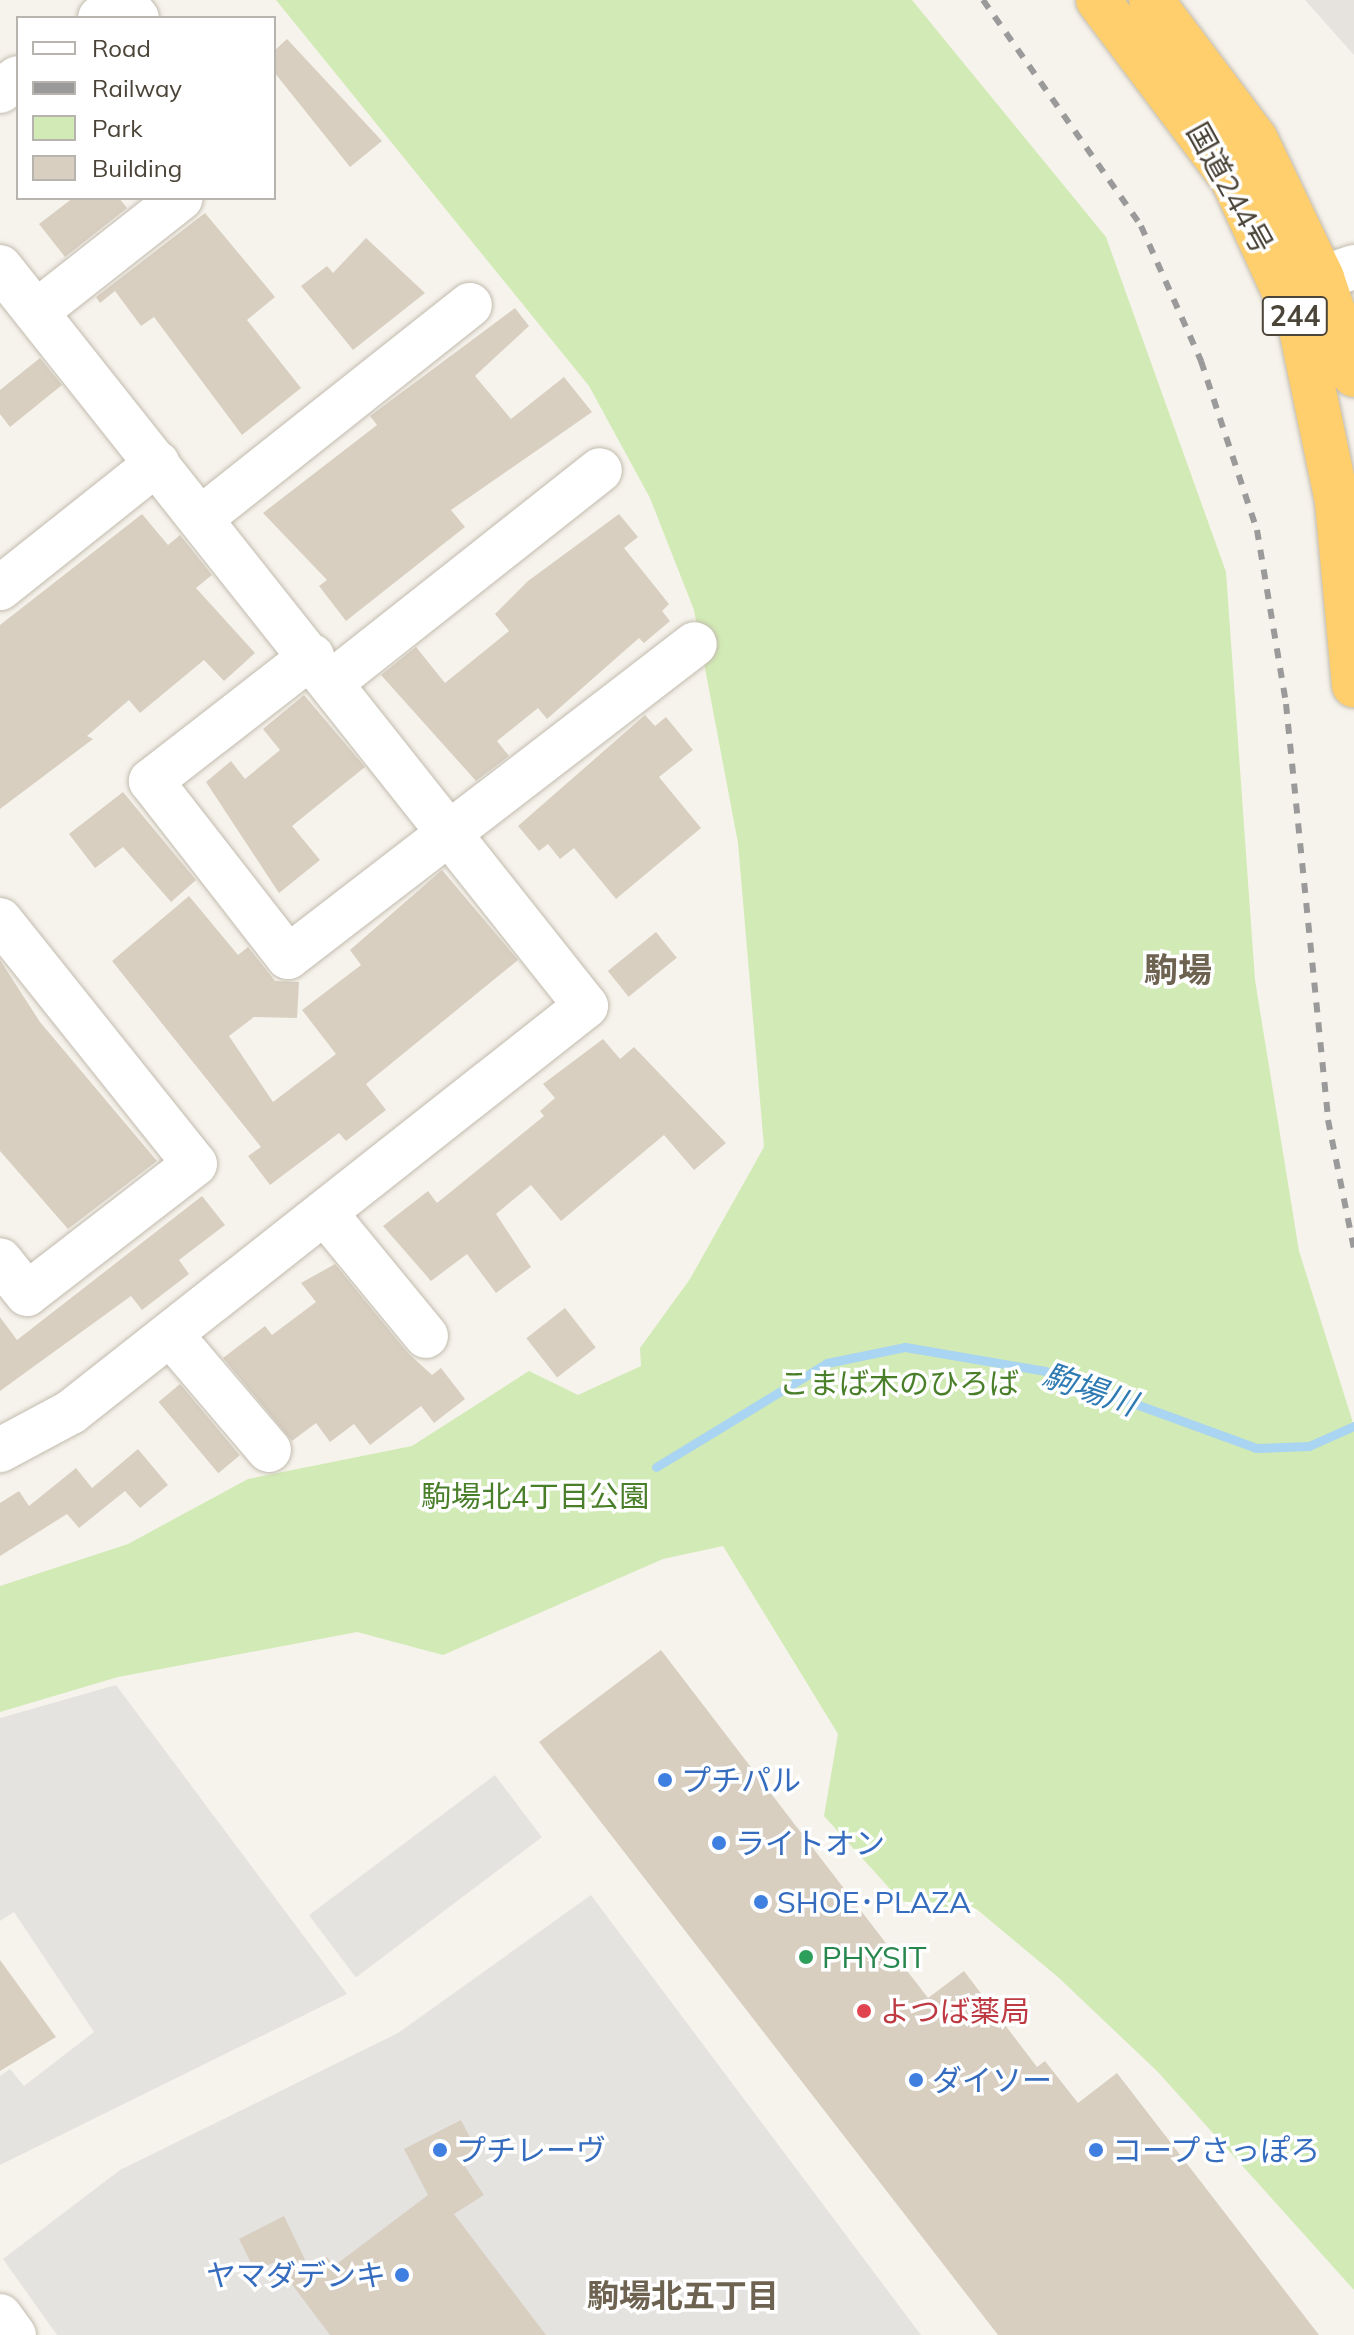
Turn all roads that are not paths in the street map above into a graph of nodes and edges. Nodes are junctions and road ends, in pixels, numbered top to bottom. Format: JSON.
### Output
{"nodes":[{"id":1,"x":1098,"y":0,"type":"edge"},
{"id":2,"x":1151,"y":0,"type":"edge"},
{"id":3,"x":103,"y":16,"type":"edge"},
{"id":4,"x":135,"y":16,"type":"edge"},
{"id":5,"x":178,"y":200,"type":"edge"},
{"id":6,"x":0,"y":267,"type":"edge"},
{"id":7,"x":1338,"y":273,"type":"edge"},
{"id":8,"x":470,"y":305,"type":"dead end"},
{"id":9,"x":36,"y":312,"type":"junction"},
{"id":10,"x":1354,"y":375,"type":"edge"},
{"id":11,"x":157,"y":463,"type":"junction"},
{"id":12,"x":600,"y":470,"type":"dead end"},
{"id":13,"x":201,"y":518,"type":"junction"},
{"id":14,"x":0,"y":588,"type":"edge"},
{"id":15,"x":695,"y":644,"type":"dead end"},
{"id":16,"x":322,"y":668,"type":"junction"},
{"id":17,"x":1354,"y":685,"type":"edge"},
{"id":18,"x":454,"y":832,"type":"junction"},
{"id":19,"x":0,"y":920,"type":"edge"},
{"id":20,"x":325,"y":1213,"type":"junction"},
{"id":21,"x":0,"y":1260,"type":"edge"},
{"id":22,"x":171,"y":1335,"type":"junction"},
{"id":23,"x":426,"y":1336,"type":"dead end"},
{"id":24,"x":0,"y":1450,"type":"edge"},
{"id":25,"x":269,"y":1450,"type":"dead end"},
{"id":26,"x":0,"y":2316,"type":"edge"},
{"id":27,"x":14,"y":2335,"type":"edge"}],
"edges":[{"from":1,"to":17,"type":"highway","name":"国道244号","number":"244"},
{"from":2,"to":7,"type":"highway","name":"国道244号","number":"244"},
{"from":3,"to":4,"type":"street"},
{"from":5,"to":9,"type":"street"},
{"from":6,"to":9,"type":"street"},
{"from":7,"to":10,"type":"highway","name":"国道244号","number":"244"},
{"from":8,"to":13,"type":"street"},
{"from":9,"to":11,"type":"street"},
{"from":11,"to":13,"type":"street"},
{"from":11,"to":14,"type":"street"},
{"from":12,"to":16,"type":"street"},
{"from":13,"to":16,"type":"street"},
{"from":15,"to":18,"type":"street"},
{"from":16,"to":18,"type":"street"},
{"from":16,"to":18,"type":"street"},
{"from":18,"to":20,"type":"street"},
{"from":19,"to":21,"type":"street"},
{"from":20,"to":22,"type":"street"},
{"from":20,"to":23,"type":"street"},
{"from":22,"to":24,"type":"street"},
{"from":22,"to":25,"type":"street"},
{"from":26,"to":27,"type":"street"}]}
